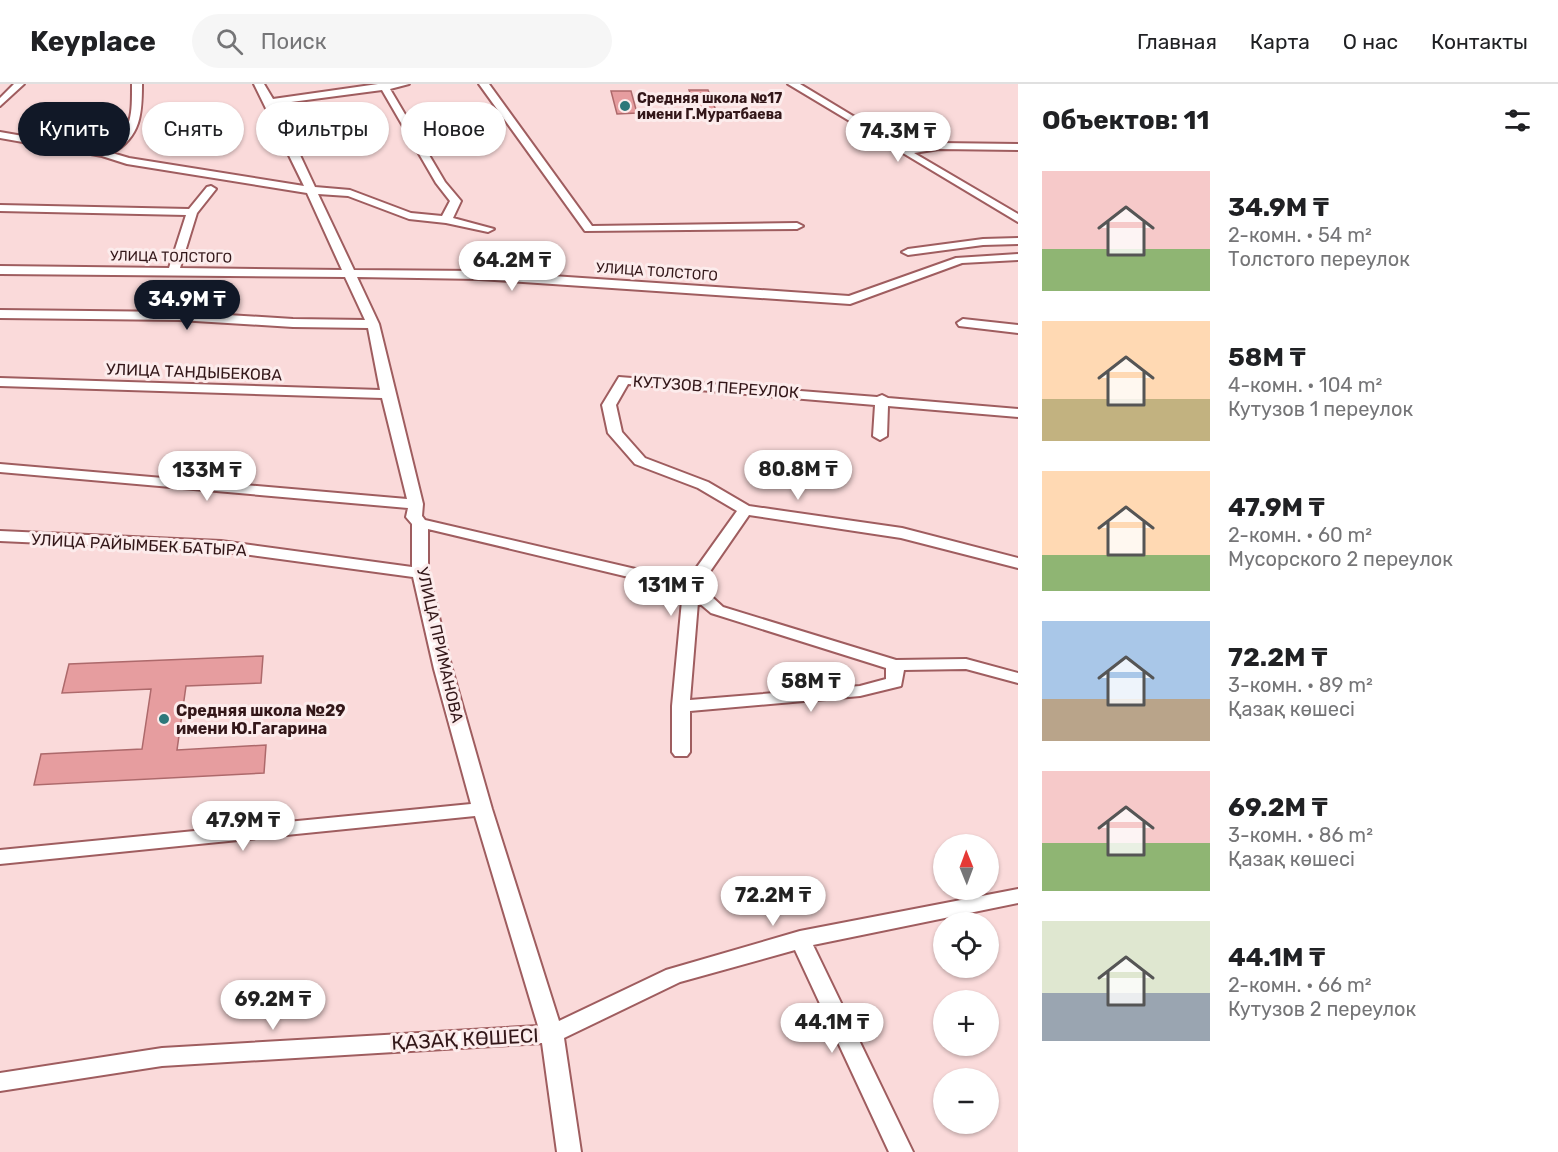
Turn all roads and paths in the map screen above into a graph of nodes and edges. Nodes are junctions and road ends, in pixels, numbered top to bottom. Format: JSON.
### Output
{"nodes":[{"id":1,"x":19,"y":84,"type":"edge"},
{"id":2,"x":137,"y":84,"type":"edge"},
{"id":3,"x":259,"y":84,"type":"edge"},
{"id":4,"x":404,"y":84,"type":"edge"},
{"id":5,"x":484,"y":84,"type":"edge"},
{"id":6,"x":793,"y":84,"type":"edge"},
{"id":7,"x":384,"y":85,"type":"edge"},
{"id":8,"x":270,"y":102,"type":"joint"},
{"id":9,"x":0,"y":103,"type":"edge"},
{"id":10,"x":0,"y":135,"type":"edge"},
{"id":11,"x":130,"y":135,"type":"edge"},
{"id":12,"x":18,"y":138,"type":"edge"},
{"id":13,"x":1018,"y":147,"type":"edge"},
{"id":14,"x":904,"y":151,"type":"junction"},
{"id":15,"x":113,"y":156,"type":"edge"},
{"id":16,"x":295,"y":156,"type":"edge"},
{"id":17,"x":211,"y":189,"type":"dead end"},
{"id":18,"x":310,"y":190,"type":"junction"},
{"id":19,"x":0,"y":201,"type":"edge"},
{"id":20,"x":0,"y":208,"type":"edge"},
{"id":21,"x":37,"y":208,"type":"junction"},
{"id":22,"x":1018,"y":209,"type":"edge"},
{"id":23,"x":1004,"y":210,"type":"junction"},
{"id":24,"x":192,"y":212,"type":"junction"},
{"id":25,"x":446,"y":219,"type":"junction"},
{"id":26,"x":1018,"y":219,"type":"edge"},
{"id":27,"x":797,"y":226,"type":"dead end"},
{"id":28,"x":488,"y":229,"type":"dead end"},
{"id":29,"x":1018,"y":241,"type":"edge"},
{"id":30,"x":908,"y":252,"type":"dead end"},
{"id":31,"x":1018,"y":257,"type":"edge"},
{"id":32,"x":0,"y":270,"type":"edge"},
{"id":33,"x":173,"y":273,"type":"junction"},
{"id":34,"x":349,"y":273,"type":"junction"},
{"id":35,"x":0,"y":314,"type":"edge"},
{"id":36,"x":963,"y":323,"type":"dead end"},
{"id":37,"x":373,"y":324,"type":"junction"},
{"id":38,"x":1018,"y":328,"type":"edge"},
{"id":39,"x":0,"y":382,"type":"edge"},
{"id":40,"x":388,"y":394,"type":"junction"},
{"id":41,"x":882,"y":399,"type":"junction"},
{"id":42,"x":1018,"y":413,"type":"edge"},
{"id":43,"x":880,"y":436,"type":"dead end"},
{"id":44,"x":0,"y":468,"type":"edge"},
{"id":45,"x":416,"y":504,"type":"junction"},
{"id":46,"x":745,"y":510,"type":"junction"},
{"id":47,"x":420,"y":523,"type":"junction"},
{"id":48,"x":0,"y":536,"type":"edge"},
{"id":49,"x":1018,"y":563,"type":"edge"},
{"id":50,"x":420,"y":573,"type":"junction"},
{"id":51,"x":691,"y":587,"type":"junction"},
{"id":52,"x":895,"y":665,"type":"junction"},
{"id":53,"x":1018,"y":678,"type":"edge"},
{"id":54,"x":681,"y":706,"type":"junction"},
{"id":55,"x":681,"y":752,"type":"dead end"},
{"id":56,"x":482,"y":809,"type":"junction"},
{"id":57,"x":0,"y":857,"type":"edge"},
{"id":58,"x":1018,"y":896,"type":"edge"},
{"id":59,"x":800,"y":939,"type":"junction"},
{"id":60,"x":552,"y":1034,"type":"junction"},
{"id":61,"x":0,"y":1082,"type":"edge"},
{"id":62,"x":569,"y":1152,"type":"edge"},
{"id":63,"x":901,"y":1152,"type":"edge"}],
"edges":[{"from":1,"to":9,"type":"street"},
{"from":2,"to":11,"type":"street"},
{"from":3,"to":8,"type":"street","name":"УЛИЦА ПРИМАНОВА"},
{"from":4,"to":7,"type":"street"},
{"from":5,"to":27,"type":"street"},
{"from":6,"to":14,"type":"street"},
{"from":7,"to":8,"type":"street"},
{"from":7,"to":25,"type":"street"},
{"from":10,"to":12,"type":"street"},
{"from":13,"to":14,"type":"street"},
{"from":14,"to":23,"type":"street"},
{"from":15,"to":18,"type":"street"},
{"from":16,"to":18,"type":"street","name":"УЛИЦА ПРИМАНОВА"},
{"from":17,"to":24,"type":"street"},
{"from":18,"to":25,"type":"street"},
{"from":18,"to":34,"type":"street","name":"УЛИЦА ПРИМАНОВА"},
{"from":19,"to":21,"type":"street"},
{"from":20,"to":21,"type":"street"},
{"from":21,"to":24,"type":"street"},
{"from":22,"to":23,"type":"street"},
{"from":23,"to":26,"type":"street"},
{"from":24,"to":33,"type":"street"},
{"from":25,"to":28,"type":"street"},
{"from":29,"to":30,"type":"street"},
{"from":31,"to":34,"type":"street","name":"УЛИЦА ТОЛСТОГО"},
{"from":32,"to":33,"type":"street","name":"УЛИЦА ТОЛСТОГО"},
{"from":33,"to":34,"type":"street","name":"УЛИЦА ТОЛСТОГО"},
{"from":34,"to":37,"type":"street","name":"УЛИЦА ПРИМАНОВА"},
{"from":35,"to":37,"type":"street"},
{"from":36,"to":38,"type":"street"},
{"from":37,"to":40,"type":"street","name":"УЛИЦА ПРИМАНОВА"},
{"from":39,"to":40,"type":"street","name":"УЛИЦА ТАНДЫБЕКОВА"},
{"from":40,"to":45,"type":"street","name":"УЛИЦА ПРИМАНОВА"},
{"from":41,"to":42,"type":"street","name":"КУТУЗОВ 1 ПЕРЕУЛОК"},
{"from":41,"to":43,"type":"street"},
{"from":41,"to":46,"type":"street","name":"КУТУЗОВ 1 ПЕРЕУЛОК"},
{"from":44,"to":45,"type":"street"},
{"from":45,"to":47,"type":"street","name":"УЛИЦА ПРИМАНОВА"},
{"from":46,"to":49,"type":"street","name":"КУТУЗОВ 1 ПЕРЕУЛОК"},
{"from":46,"to":51,"type":"street"},
{"from":47,"to":50,"type":"street","name":"УЛИЦА ПРИМАНОВА"},
{"from":47,"to":51,"type":"street"},
{"from":48,"to":50,"type":"street","name":"УЛИЦА РАЙЫМБЕК БАТЫРА"},
{"from":50,"to":56,"type":"street","name":"УЛИЦА ПРИМАНОВА"},
{"from":51,"to":52,"type":"street"},
{"from":51,"to":54,"type":"street"},
{"from":52,"to":53,"type":"street"},
{"from":52,"to":54,"type":"street"},
{"from":54,"to":55,"type":"street"},
{"from":56,"to":57,"type":"street"},
{"from":56,"to":60,"type":"street","name":"УЛИЦА ПРИМАНОВА"},
{"from":58,"to":59,"type":"street","name":"ҚАЗАҚ КӨШЕСІ"},
{"from":59,"to":60,"type":"street","name":"ҚАЗАҚ КӨШЕСІ"},
{"from":59,"to":63,"type":"street"},
{"from":60,"to":61,"type":"street","name":"ҚАЗАҚ КӨШЕСІ"},
{"from":60,"to":62,"type":"street","name":"УЛИЦА ПРИМАНОВА"}]}
